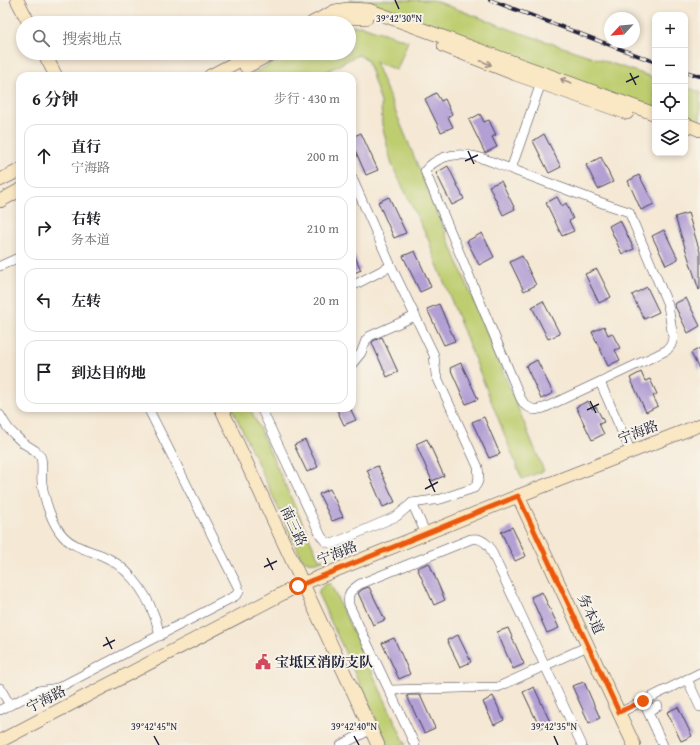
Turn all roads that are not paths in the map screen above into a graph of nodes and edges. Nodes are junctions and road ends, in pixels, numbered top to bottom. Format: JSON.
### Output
{"nodes":[{"id":1,"x":17,"y":0,"type":"edge"},
{"id":2,"x":25,"y":0,"type":"edge"},
{"id":3,"x":25,"y":16,"type":"edge"},
{"id":4,"x":33,"y":16,"type":"edge"},
{"id":5,"x":325,"y":16,"type":"edge"},
{"id":6,"x":356,"y":17,"type":"edge"},
{"id":7,"x":48,"y":60,"type":"edge"},
{"id":8,"x":56,"y":60,"type":"edge"},
{"id":9,"x":241,"y":60,"type":"edge"},
{"id":10,"x":259,"y":60,"type":"edge"},
{"id":11,"x":54,"y":72,"type":"edge"},
{"id":12,"x":62,"y":72,"type":"edge"},
{"id":13,"x":218,"y":72,"type":"edge"},
{"id":14,"x":236,"y":72,"type":"edge"},
{"id":15,"x":541,"y":83,"type":"junction"},
{"id":16,"x":652,"y":113,"type":"edge"},
{"id":17,"x":652,"y":122,"type":"edge"},
{"id":18,"x":688,"y":125,"type":"edge"},
{"id":19,"x":700,"y":130,"type":"edge"},
{"id":20,"x":688,"y":134,"type":"edge"},
{"id":21,"x":700,"y":138,"type":"edge"},
{"id":22,"x":511,"y":169,"type":"junction"},
{"id":23,"x":16,"y":172,"type":"edge"},
{"id":24,"x":0,"y":180,"type":"edge"},
{"id":25,"x":356,"y":187,"type":"edge"},
{"id":26,"x":16,"y":192,"type":"edge"},
{"id":27,"x":0,"y":201,"type":"edge"},
{"id":28,"x":16,"y":258,"type":"edge"},
{"id":29,"x":0,"y":266,"type":"edge"},
{"id":30,"x":391,"y":266,"type":"junction"},
{"id":31,"x":356,"y":284,"type":"edge"},
{"id":32,"x":415,"y":316,"type":"junction"},
{"id":33,"x":356,"y":358,"type":"edge"},
{"id":34,"x":600,"y":382,"type":"junction"},
{"id":35,"x":150,"y":412,"type":"edge"},
{"id":36,"x":216,"y":412,"type":"edge"},
{"id":37,"x":223,"y":412,"type":"edge"},
{"id":38,"x":263,"y":412,"type":"edge"},
{"id":39,"x":0,"y":415,"type":"edge"},
{"id":40,"x":3,"y":425,"type":"edge"},
{"id":41,"x":700,"y":425,"type":"edge"},
{"id":42,"x":631,"y":452,"type":"junction"},
{"id":43,"x":518,"y":496,"type":"junction"},
{"id":44,"x":412,"y":503,"type":"junction"},
{"id":45,"x":426,"y":534,"type":"junction"},
{"id":46,"x":300,"y":585,"type":"junction"},
{"id":47,"x":160,"y":636,"type":"junction"},
{"id":48,"x":588,"y":646,"type":"junction"},
{"id":49,"x":545,"y":666,"type":"junction"},
{"id":50,"x":700,"y":673,"type":"edge"},
{"id":51,"x":687,"y":679,"type":"junction"},
{"id":52,"x":0,"y":688,"type":"edge"},
{"id":53,"x":390,"y":690,"type":"junction"},
{"id":54,"x":643,"y":701,"type":"junction"},
{"id":55,"x":10,"y":705,"type":"junction"},
{"id":56,"x":658,"y":706,"type":"dead end"},
{"id":57,"x":700,"y":707,"type":"edge"},
{"id":58,"x":0,"y":710,"type":"edge"},
{"id":59,"x":648,"y":711,"type":"junction"},
{"id":60,"x":619,"y":712,"type":"junction"},
{"id":61,"x":367,"y":739,"type":"edge"},
{"id":62,"x":0,"y":741,"type":"edge"},
{"id":63,"x":341,"y":745,"type":"edge"},
{"id":64,"x":378,"y":745,"type":"edge"},
{"id":65,"x":415,"y":745,"type":"edge"},
{"id":66,"x":582,"y":745,"type":"edge"},
{"id":67,"x":634,"y":745,"type":"edge"},
{"id":68,"x":663,"y":745,"type":"edge"}],
"edges":[{"from":1,"to":3,"type":"street"},
{"from":2,"to":4,"type":"street"},
{"from":16,"to":5,"type":"street","one_way":true},
{"from":6,"to":15,"type":"street","one_way":true},
{"from":7,"to":11,"type":"street"},
{"from":8,"to":12,"type":"street"},
{"from":9,"to":13,"type":"street"},
{"from":10,"to":14,"type":"street"},
{"from":15,"to":17,"type":"street"},
{"from":15,"to":22,"type":"street"},
{"from":18,"to":19,"type":"street"},
{"from":20,"to":21,"type":"street"},
{"from":22,"to":34,"type":"street"},
{"from":22,"to":34,"type":"street"},
{"from":23,"to":24,"type":"street"},
{"from":25,"to":30,"type":"street"},
{"from":26,"to":27,"type":"street"},
{"from":28,"to":29,"type":"street"},
{"from":30,"to":31,"type":"street"},
{"from":30,"to":32,"type":"street"},
{"from":32,"to":33,"type":"street"},
{"from":32,"to":44,"type":"street"},
{"from":34,"to":42,"type":"street"},
{"from":35,"to":47,"type":"street"},
{"from":36,"to":46,"type":"street","name":"南三路"},
{"from":37,"to":46,"type":"street","name":"南三路"},
{"from":38,"to":44,"type":"street"},
{"from":39,"to":40,"type":"street"},
{"from":40,"to":47,"type":"street"},
{"from":41,"to":42,"type":"street","name":"宁海路"},
{"from":42,"to":43,"type":"street","name":"宁海路"},
{"from":43,"to":45,"type":"street","name":"宁海路"},
{"from":43,"to":48,"type":"street","name":"务本道"},
{"from":44,"to":45,"type":"street"},
{"from":45,"to":46,"type":"street","name":"宁海路"},
{"from":46,"to":61,"type":"street","name":"南三路"},
{"from":46,"to":62,"type":"street","name":"宁海路"},
{"from":46,"to":64,"type":"street","name":"南三路"},
{"from":47,"to":55,"type":"street"},
{"from":48,"to":49,"type":"street"},
{"from":48,"to":60,"type":"street","name":"务本道"},
{"from":49,"to":53,"type":"street"},
{"from":49,"to":53,"type":"street"},
{"from":49,"to":66,"type":"street"},
{"from":50,"to":51,"type":"street"},
{"from":51,"to":54,"type":"street"},
{"from":51,"to":57,"type":"street"},
{"from":52,"to":55,"type":"street"},
{"from":53,"to":65,"type":"street"},
{"from":54,"to":59,"type":"street"},
{"from":54,"to":60,"type":"street"},
{"from":55,"to":58,"type":"street"},
{"from":56,"to":59,"type":"street"},
{"from":59,"to":68,"type":"street"},
{"from":60,"to":67,"type":"street","name":"务本道"},
{"from":61,"to":63,"type":"street"}]}
